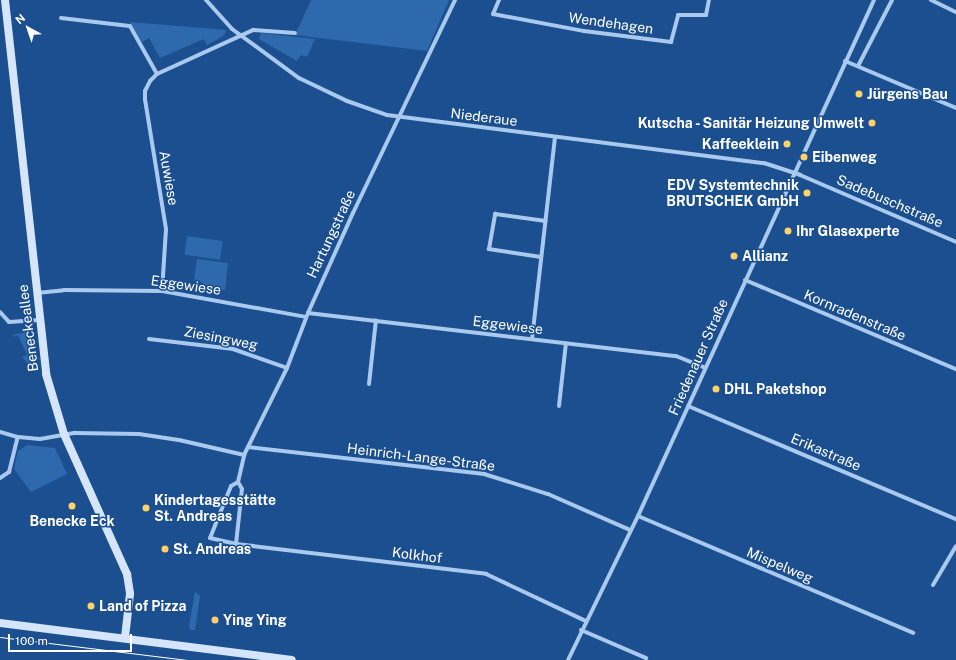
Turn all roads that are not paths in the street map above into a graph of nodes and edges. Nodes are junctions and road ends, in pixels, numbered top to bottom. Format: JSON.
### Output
{"nodes":[{"id":1,"x":5,"y":0,"type":"edge"},
{"id":2,"x":206,"y":0,"type":"edge"},
{"id":3,"x":455,"y":0,"type":"edge"},
{"id":4,"x":499,"y":0,"type":"edge"},
{"id":5,"x":709,"y":0,"type":"edge"},
{"id":6,"x":874,"y":0,"type":"edge"},
{"id":7,"x":892,"y":0,"type":"edge"},
{"id":8,"x":930,"y":0,"type":"edge"},
{"id":9,"x":956,"y":12,"type":"edge"},
{"id":10,"x":61,"y":18,"type":"dead end"},
{"id":11,"x":295,"y":33,"type":"dead end"},
{"id":12,"x":240,"y":35,"type":"junction"},
{"id":13,"x":846,"y":60,"type":"junction"},
{"id":14,"x":858,"y":66,"type":"junction"},
{"id":15,"x":157,"y":74,"type":"junction"},
{"id":16,"x":956,"y":108,"type":"edge"},
{"id":17,"x":398,"y":118,"type":"junction"},
{"id":18,"x":555,"y":137,"type":"junction"},
{"id":19,"x":792,"y":173,"type":"junction"},
{"id":20,"x":546,"y":221,"type":"junction"},
{"id":21,"x":956,"y":242,"type":"edge"},
{"id":22,"x":541,"y":257,"type":"junction"},
{"id":23,"x":745,"y":280,"type":"junction"},
{"id":24,"x":162,"y":290,"type":"junction"},
{"id":25,"x":36,"y":293,"type":"junction"},
{"id":26,"x":0,"y":312,"type":"edge"},
{"id":27,"x":307,"y":315,"type":"junction"},
{"id":28,"x":39,"y":320,"type":"junction"},
{"id":29,"x":376,"y":320,"type":"junction"},
{"id":30,"x":149,"y":339,"type":"dead end"},
{"id":31,"x":532,"y":339,"type":"junction"},
{"id":32,"x":566,"y":344,"type":"junction"},
{"id":33,"x":287,"y":368,"type":"junction"},
{"id":34,"x":705,"y":368,"type":"junction"},
{"id":35,"x":956,"y":369,"type":"edge"},
{"id":36,"x":369,"y":384,"type":"dead end"},
{"id":37,"x":559,"y":406,"type":"dead end"},
{"id":38,"x":688,"y":406,"type":"junction"},
{"id":39,"x":0,"y":432,"type":"edge"},
{"id":40,"x":64,"y":434,"type":"junction"},
{"id":41,"x":18,"y":437,"type":"junction"},
{"id":42,"x":248,"y":447,"type":"junction"},
{"id":43,"x":244,"y":455,"type":"junction"},
{"id":44,"x":0,"y":478,"type":"edge"},
{"id":45,"x":238,"y":482,"type":"junction"},
{"id":46,"x":638,"y":516,"type":"junction"},
{"id":47,"x":956,"y":519,"type":"edge"},
{"id":48,"x":630,"y":530,"type":"junction"},
{"id":49,"x":236,"y":544,"type":"junction"},
{"id":50,"x":956,"y":546,"type":"edge"},
{"id":51,"x":933,"y":585,"type":"dead end"},
{"id":52,"x":586,"y":621,"type":"junction"},
{"id":53,"x":0,"y":623,"type":"edge"},
{"id":54,"x":581,"y":630,"type":"junction"},
{"id":55,"x":913,"y":633,"type":"dead end"},
{"id":56,"x":125,"y":637,"type":"junction"},
{"id":57,"x":646,"y":658,"type":"dead end"},
{"id":58,"x":292,"y":660,"type":"edge"},
{"id":59,"x":568,"y":660,"type":"edge"}],
"edges":[{"from":1,"to":25,"type":"street","name":"Beneckeallee"},
{"from":2,"to":12,"type":"street","name":"Niederaue"},
{"from":3,"to":17,"type":"street","name":"Hartungstraße"},
{"from":4,"to":5,"type":"street","name":"Wendehagen"},
{"from":6,"to":13,"type":"street","name":"Friedenauer Straße"},
{"from":7,"to":14,"type":"street"},
{"from":8,"to":9,"type":"street"},
{"from":10,"to":15,"type":"street"},
{"from":11,"to":12,"type":"street"},
{"from":12,"to":15,"type":"street"},
{"from":12,"to":17,"type":"street","name":"Niederaue"},
{"from":13,"to":14,"type":"street"},
{"from":13,"to":19,"type":"street","name":"Friedenauer Straße"},
{"from":14,"to":16,"type":"street"},
{"from":15,"to":24,"type":"street","name":"Auwiese"},
{"from":17,"to":18,"type":"street","name":"Niederaue"},
{"from":17,"to":27,"type":"street","name":"Hartungstraße"},
{"from":18,"to":19,"type":"street","name":"Niederaue"},
{"from":18,"to":20,"type":"street"},
{"from":19,"to":21,"type":"street","name":"Sadebuschstraße"},
{"from":19,"to":23,"type":"street","name":"Friedenauer Straße"},
{"from":20,"to":22,"type":"street"},
{"from":20,"to":22,"type":"street"},
{"from":22,"to":31,"type":"street"},
{"from":23,"to":34,"type":"street","name":"Friedenauer Straße"},
{"from":23,"to":35,"type":"street","name":"Kornradenstraße"},
{"from":24,"to":25,"type":"street","name":"Eggewiese"},
{"from":24,"to":27,"type":"street","name":"Eggewiese"},
{"from":25,"to":28,"type":"street","name":"Beneckeallee"},
{"from":26,"to":28,"type":"street"},
{"from":27,"to":29,"type":"street","name":"Eggewiese"},
{"from":27,"to":33,"type":"street","name":"Hartungstraße"},
{"from":28,"to":40,"type":"street","name":"Beneckeallee"},
{"from":29,"to":31,"type":"street","name":"Eggewiese"},
{"from":29,"to":36,"type":"street"},
{"from":30,"to":33,"type":"street","name":"Ziesingweg"},
{"from":31,"to":32,"type":"street","name":"Eggewiese"},
{"from":32,"to":34,"type":"street","name":"Eggewiese"},
{"from":32,"to":37,"type":"street"},
{"from":33,"to":42,"type":"street","name":"Hartungstraße"},
{"from":34,"to":38,"type":"street","name":"Friedenauer Straße"},
{"from":38,"to":46,"type":"street","name":"Friedenauer Straße"},
{"from":38,"to":47,"type":"street","name":"Erikastraße"},
{"from":39,"to":41,"type":"street"},
{"from":40,"to":41,"type":"street"},
{"from":40,"to":43,"type":"street"},
{"from":40,"to":56,"type":"street","name":"Beneckeallee"},
{"from":41,"to":44,"type":"street"},
{"from":42,"to":43,"type":"street","name":"Hartungstraße"},
{"from":42,"to":48,"type":"street","name":"Heinrich-Lange-Straße"},
{"from":43,"to":45,"type":"street","name":"Hartungstraße"},
{"from":45,"to":49,"type":"street"},
{"from":45,"to":49,"type":"street","name":"Hartungstraße"},
{"from":46,"to":48,"type":"street","name":"Friedenauer Straße"},
{"from":46,"to":55,"type":"street","name":"Mispelweg"},
{"from":48,"to":52,"type":"street","name":"Friedenauer Straße"},
{"from":49,"to":52,"type":"street","name":"Kolkhof"},
{"from":50,"to":51,"type":"street"},
{"from":52,"to":54,"type":"street","name":"Friedenauer Straße"},
{"from":53,"to":56,"type":"street"},
{"from":54,"to":57,"type":"street"},
{"from":54,"to":59,"type":"street","name":"Friedenauer Straße"},
{"from":56,"to":58,"type":"street"}]}
